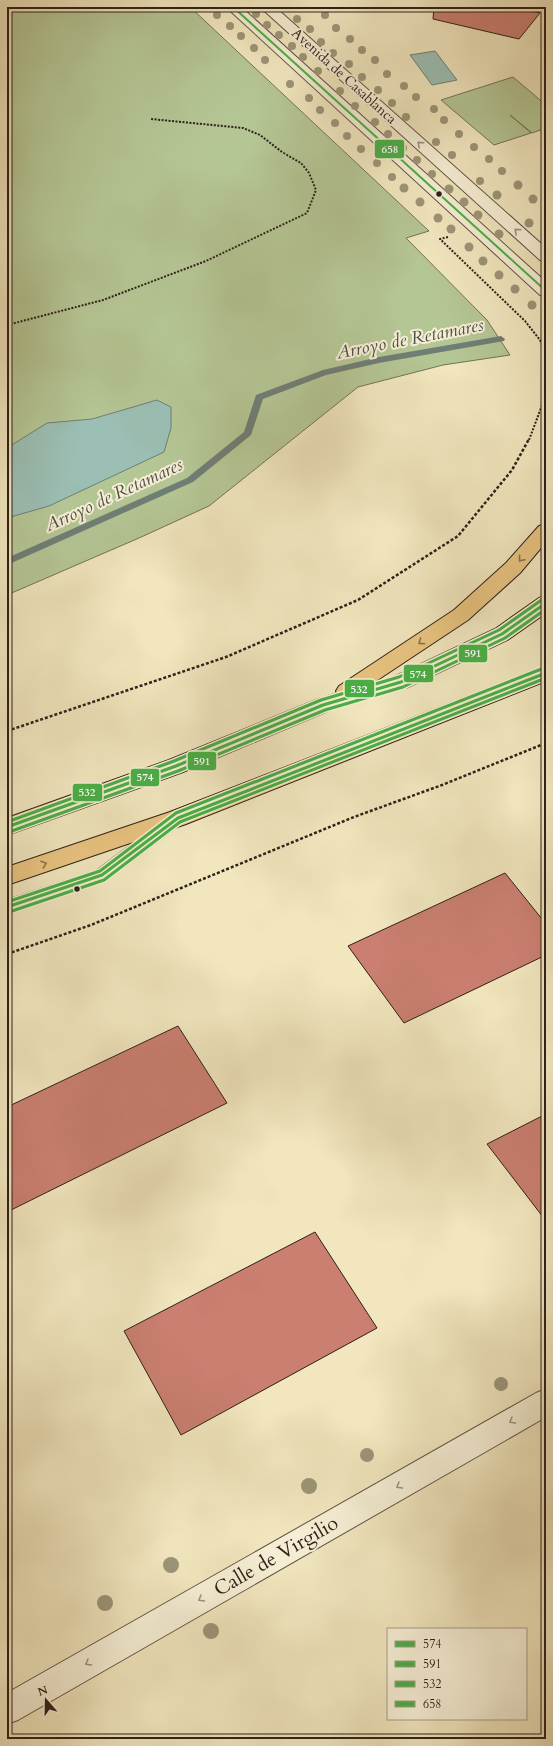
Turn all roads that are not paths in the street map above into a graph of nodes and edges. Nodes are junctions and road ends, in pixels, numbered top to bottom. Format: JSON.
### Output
{"nodes":[{"id":1,"x":233,"y":7,"type":"edge"},
{"id":2,"x":267,"y":7,"type":"edge"},
{"id":3,"x":546,"y":256,"type":"edge"},
{"id":4,"x":546,"y":291,"type":"edge"},
{"id":5,"x":546,"y":530,"type":"edge"},
{"id":6,"x":546,"y":603,"type":"edge"},
{"id":7,"x":546,"y":673,"type":"edge"},
{"id":8,"x":323,"y":705,"type":"junction"},
{"id":9,"x":178,"y":818,"type":"junction"},
{"id":10,"x":7,"y":827,"type":"edge"},
{"id":11,"x":7,"y":876,"type":"edge"},
{"id":12,"x":7,"y":907,"type":"edge"},
{"id":13,"x":546,"y":1402,"type":"edge"},
{"id":14,"x":7,"y":1709,"type":"edge"}],
"edges":[{"from":1,"to":4,"type":"street","name":"Avenida de Casablanca"},
{"from":3,"to":2,"type":"street","name":"Avenida de Casablanca","one_way":true},
{"from":5,"to":8,"type":"highway","one_way":true},
{"from":6,"to":8,"type":"highway"},
{"from":7,"to":9,"type":"highway"},
{"from":8,"to":10,"type":"highway"},
{"from":11,"to":9,"type":"highway","one_way":true},
{"from":9,"to":12,"type":"lane"},
{"from":13,"to":14,"type":"street","name":"Calle de Virgilio","one_way":true}]}
